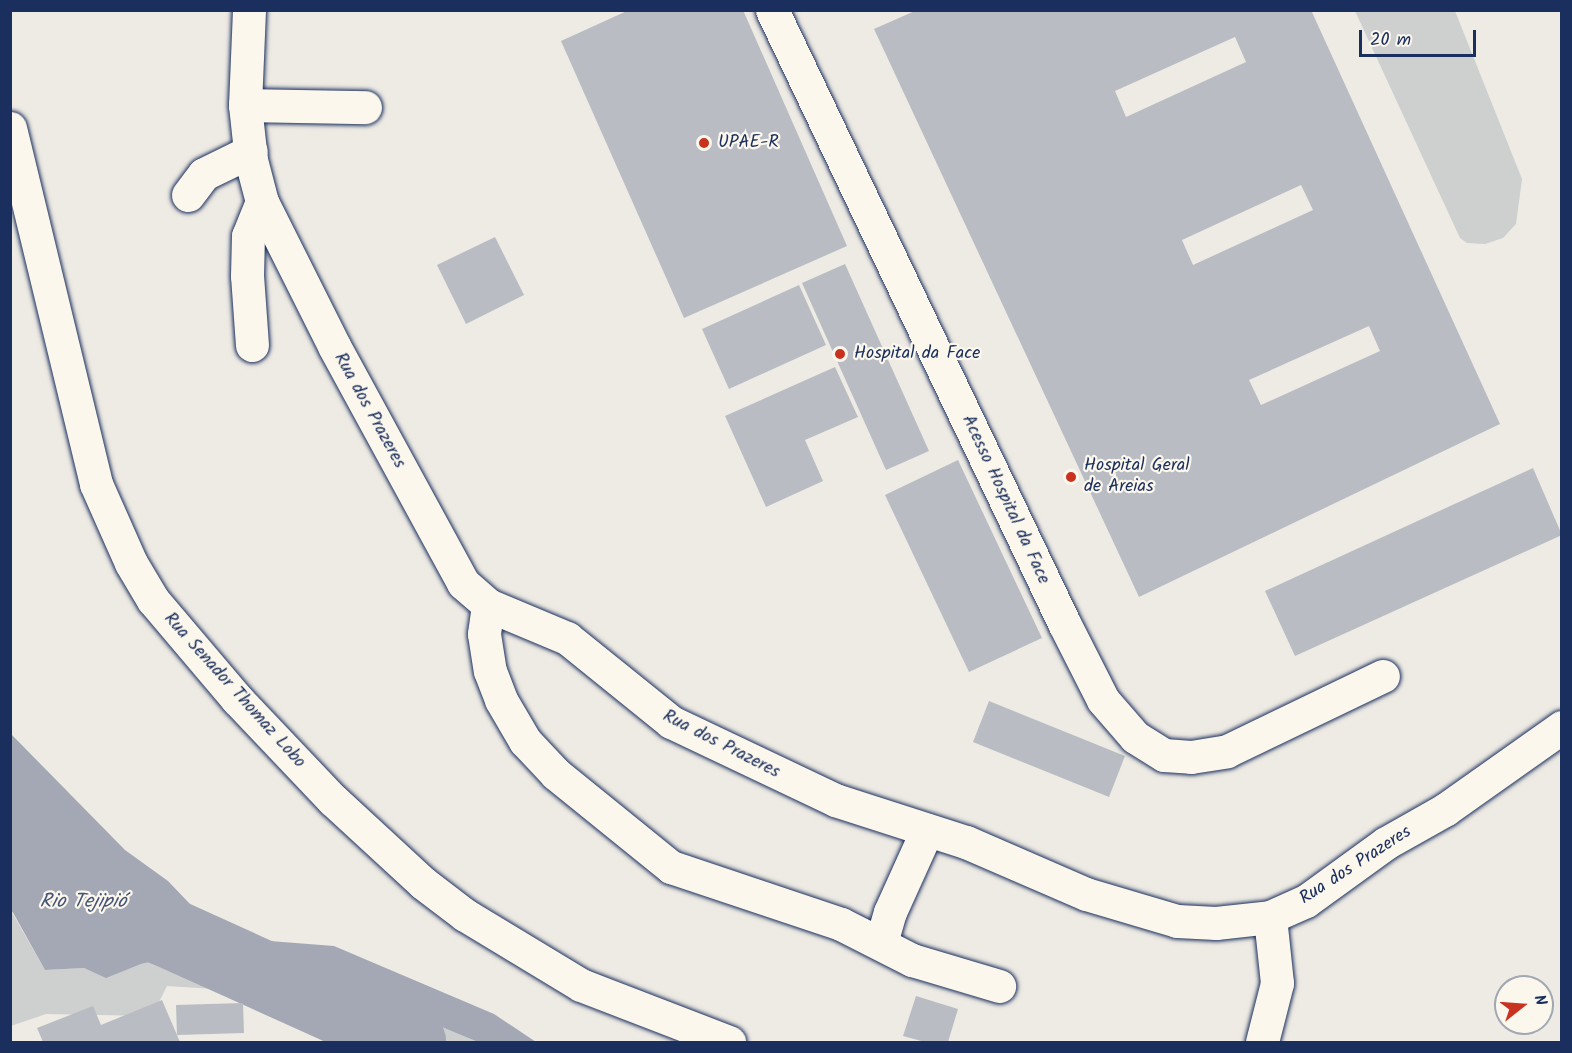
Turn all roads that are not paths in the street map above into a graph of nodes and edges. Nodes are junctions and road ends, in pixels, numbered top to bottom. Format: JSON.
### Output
{"nodes":[{"id":1,"x":249,"y":10,"type":"edge"},
{"id":2,"x":772,"y":10,"type":"edge"},
{"id":3,"x":245,"y":105,"type":"junction"},
{"id":4,"x":365,"y":107,"type":"dead end"},
{"id":5,"x":10,"y":128,"type":"edge"},
{"id":6,"x":251,"y":151,"type":"junction"},
{"id":7,"x":188,"y":195,"type":"dead end"},
{"id":8,"x":262,"y":202,"type":"junction"},
{"id":9,"x":252,"y":345,"type":"dead end"},
{"id":10,"x":488,"y":605,"type":"junction"},
{"id":11,"x":1383,"y":676,"type":"dead end"},
{"id":12,"x":1562,"y":727,"type":"edge"},
{"id":13,"x":927,"y":830,"type":"junction"},
{"id":14,"x":1269,"y":917,"type":"junction"},
{"id":15,"x":881,"y":943,"type":"junction"},
{"id":16,"x":999,"y":986,"type":"dead end"},
{"id":17,"x":729,"y":1042,"type":"edge"},
{"id":18,"x":1262,"y":1042,"type":"edge"}],
"edges":[{"from":1,"to":3,"type":"street","name":"Rua dos Prazeres"},
{"from":2,"to":11,"type":"street","name":"Acesso Hospital da Face"},
{"from":3,"to":4,"type":"street"},
{"from":3,"to":6,"type":"street","name":"Rua dos Prazeres"},
{"from":5,"to":17,"type":"street","name":"Rua Senador Thomaz Lobo"},
{"from":6,"to":7,"type":"street"},
{"from":6,"to":8,"type":"street","name":"Rua dos Prazeres"},
{"from":8,"to":9,"type":"street"},
{"from":8,"to":10,"type":"street","name":"Rua dos Prazeres"},
{"from":10,"to":13,"type":"street","name":"Rua dos Prazeres"},
{"from":10,"to":15,"type":"street"},
{"from":12,"to":14,"type":"street","name":"Rua dos Prazeres"},
{"from":13,"to":14,"type":"street","name":"Rua dos Prazeres"},
{"from":13,"to":15,"type":"street"},
{"from":14,"to":18,"type":"street"},
{"from":15,"to":16,"type":"street"}]}
